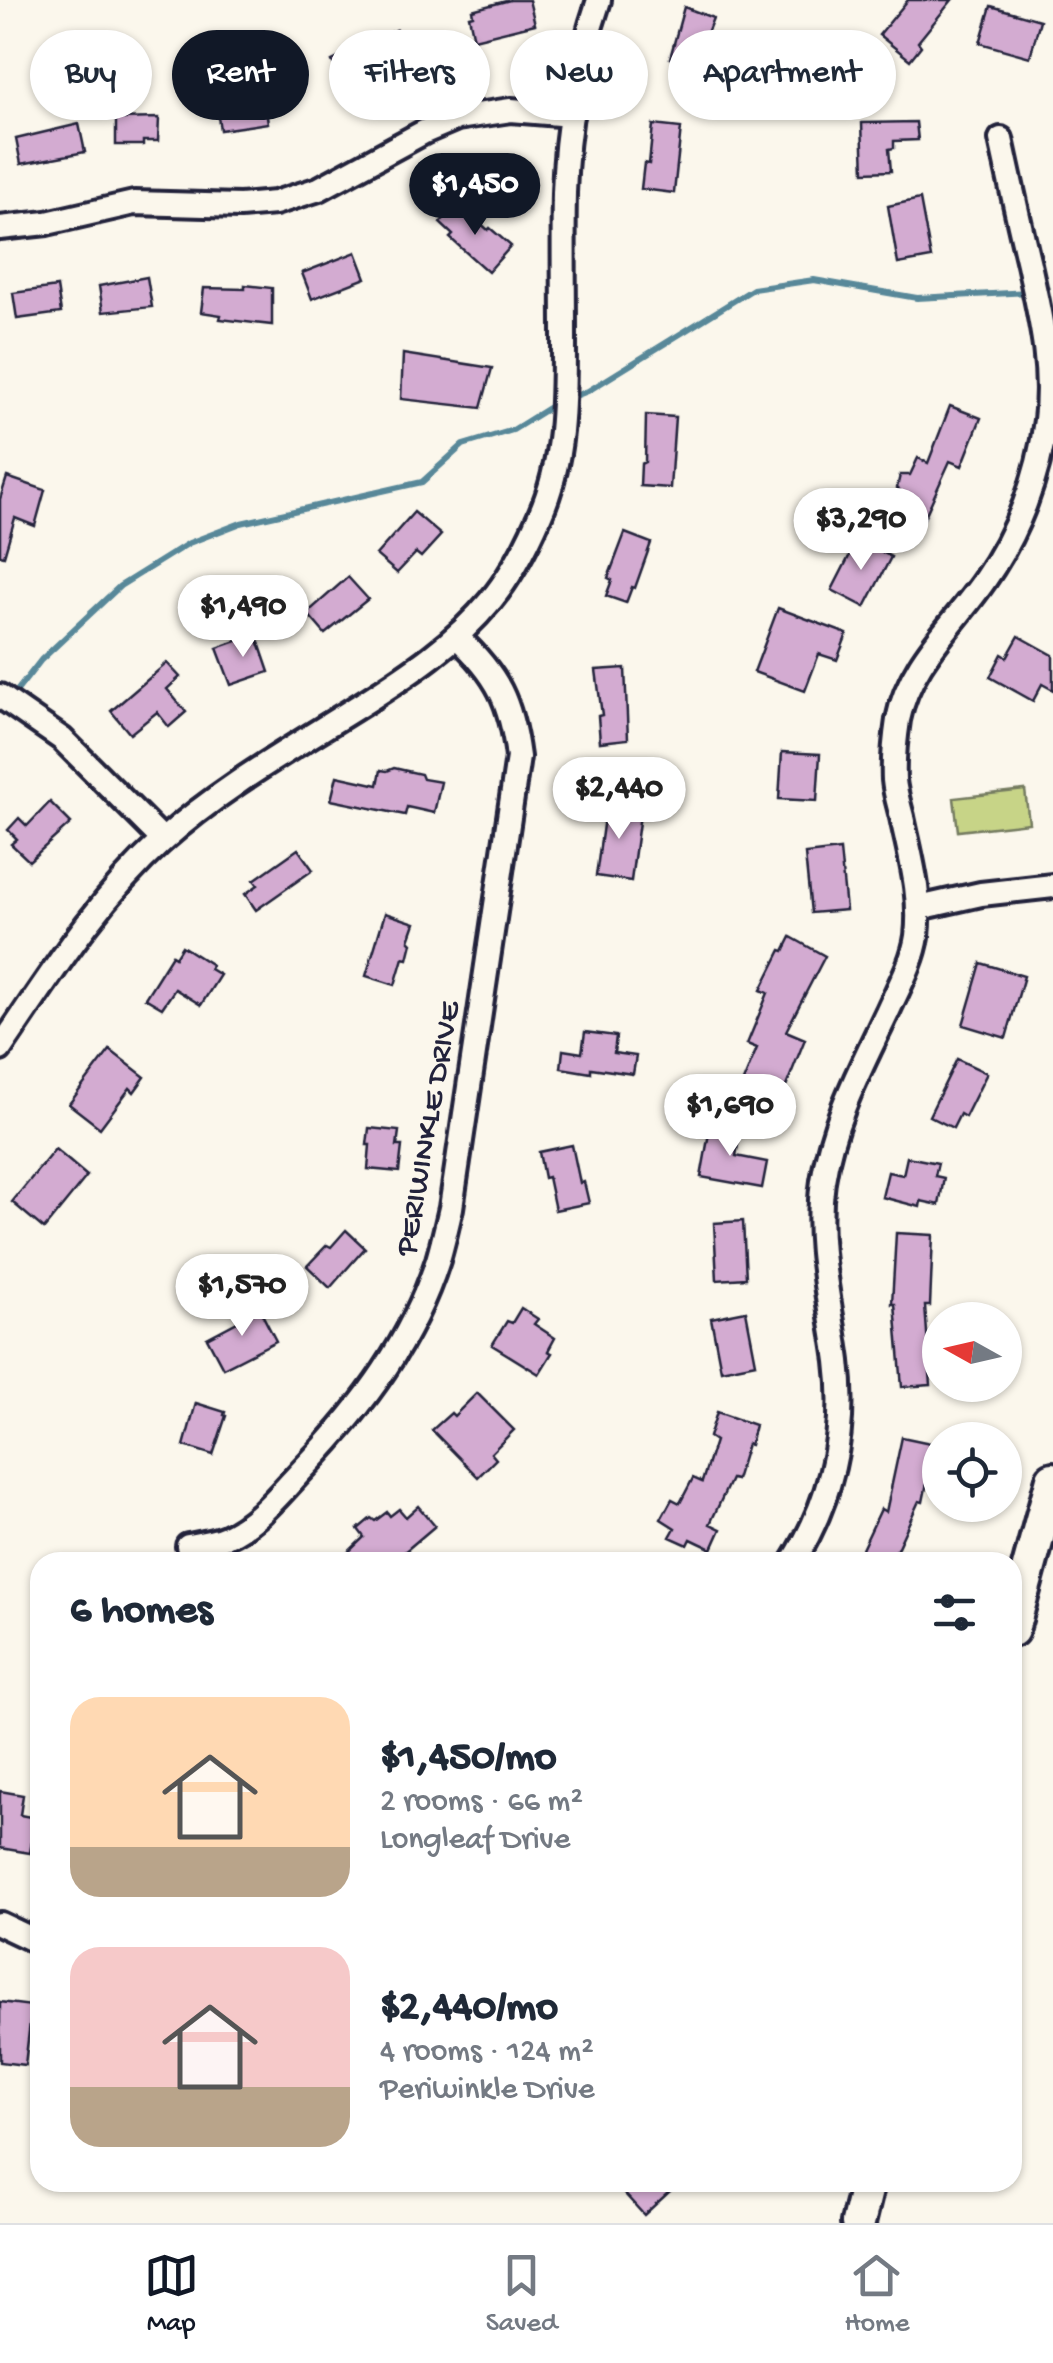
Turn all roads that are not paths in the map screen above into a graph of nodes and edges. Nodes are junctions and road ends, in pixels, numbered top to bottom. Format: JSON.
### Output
{"nodes":[{"id":1,"x":599,"y":0,"type":"edge"},
{"id":2,"x":590,"y":30,"type":"edge"},
{"id":3,"x":510,"y":110,"type":"edge"},
{"id":4,"x":571,"y":120,"type":"edge"},
{"id":5,"x":1000,"y":139,"type":"dead end"},
{"id":6,"x":0,"y":228,"type":"edge"},
{"id":7,"x":457,"y":637,"type":"junction"},
{"id":8,"x":0,"y":696,"type":"edge"},
{"id":9,"x":164,"y":840,"type":"junction"},
{"id":10,"x":1053,"y":886,"type":"edge"},
{"id":11,"x":918,"y":908,"type":"junction"},
{"id":12,"x":0,"y":1050,"type":"edge"},
{"id":13,"x":1053,"y":1479,"type":"edge"},
{"id":14,"x":188,"y":1546,"type":"dead end"},
{"id":15,"x":800,"y":1552,"type":"edge"},
{"id":16,"x":1022,"y":1593,"type":"edge"},
{"id":17,"x":0,"y":1924,"type":"edge"},
{"id":18,"x":30,"y":1939,"type":"edge"},
{"id":19,"x":866,"y":2192,"type":"edge"},
{"id":20,"x":858,"y":2223,"type":"edge"}],
"edges":[{"from":1,"to":2,"type":"street"},
{"from":3,"to":6,"type":"street"},
{"from":4,"to":7,"type":"street"},
{"from":5,"to":11,"type":"street"},
{"from":7,"to":9,"type":"street"},
{"from":7,"to":14,"type":"street","name":"PERIWINKLE DRIVE"},
{"from":8,"to":9,"type":"street"},
{"from":9,"to":12,"type":"street"},
{"from":10,"to":11,"type":"street"},
{"from":11,"to":15,"type":"street"},
{"from":13,"to":16,"type":"street"},
{"from":17,"to":18,"type":"street"},
{"from":19,"to":20,"type":"street"}]}
